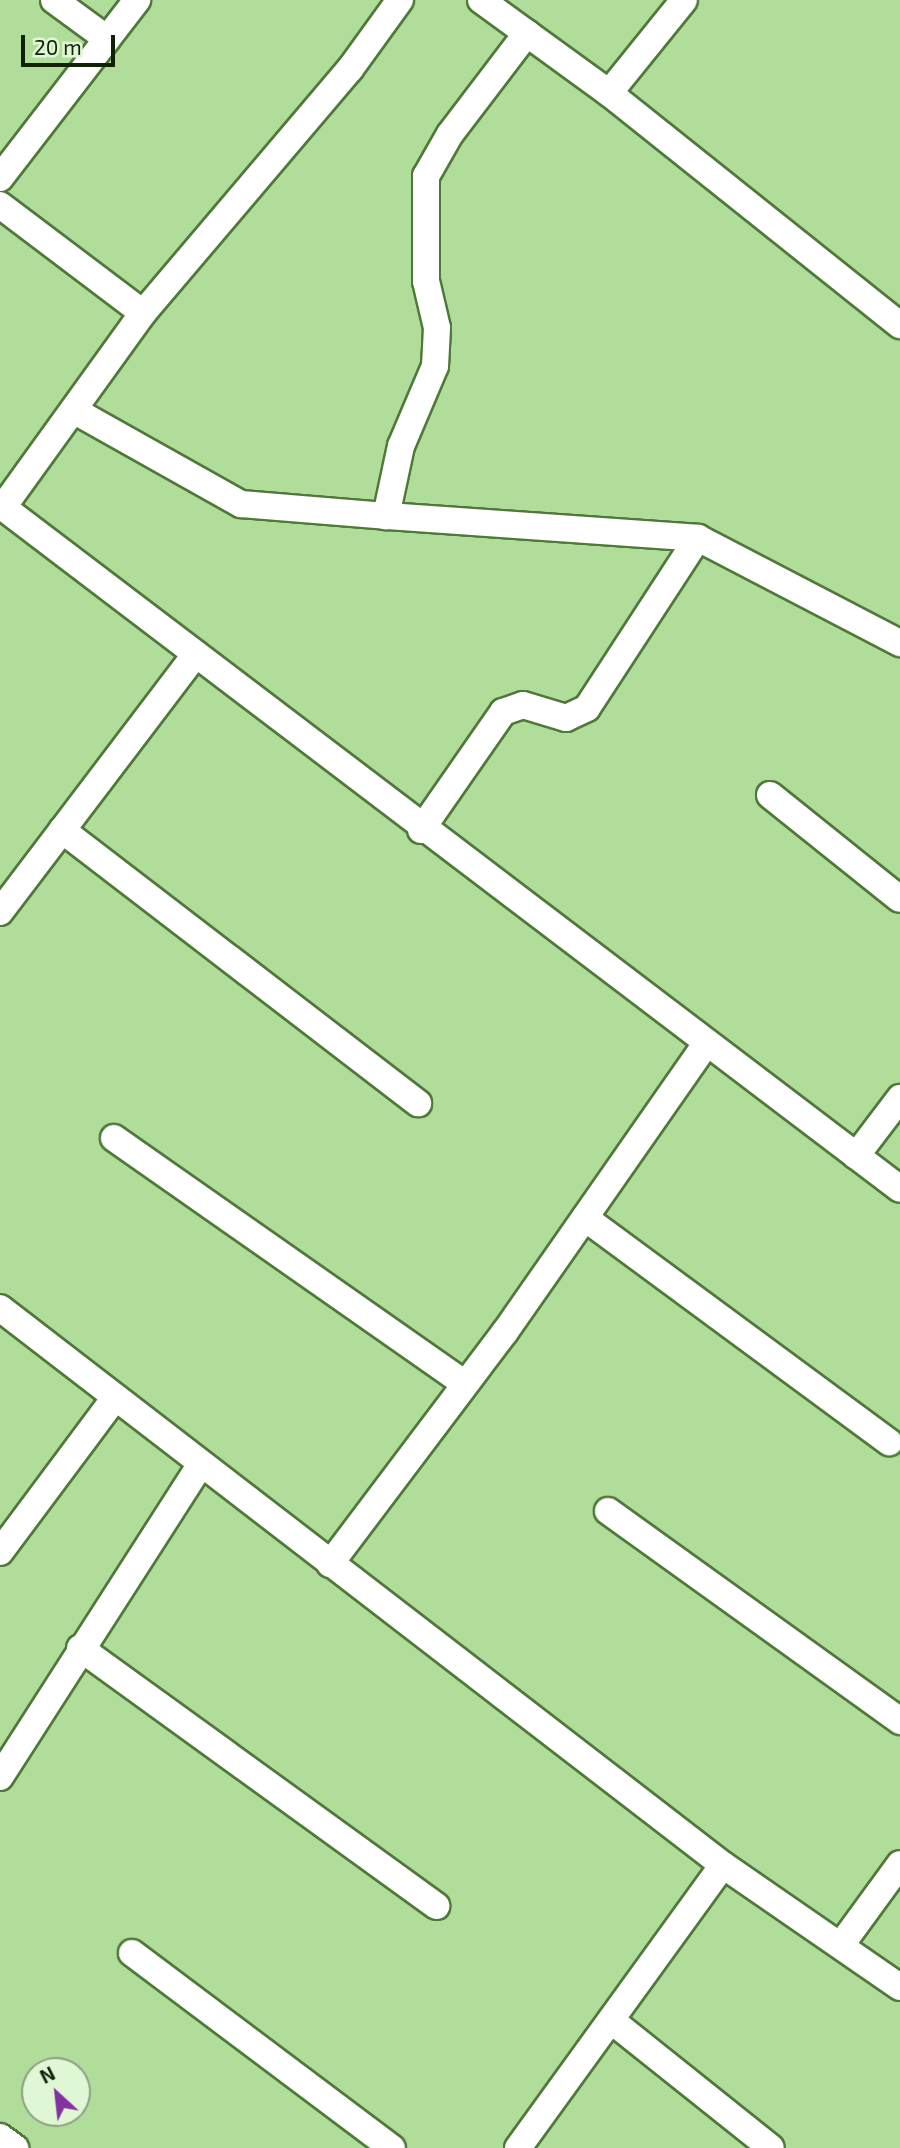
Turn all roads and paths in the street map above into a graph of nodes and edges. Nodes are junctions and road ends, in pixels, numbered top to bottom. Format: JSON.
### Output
{"nodes":[{"id":1,"x":54,"y":0,"type":"edge"},
{"id":2,"x":137,"y":0,"type":"edge"},
{"id":3,"x":400,"y":0,"type":"edge"},
{"id":4,"x":481,"y":0,"type":"edge"},
{"id":5,"x":684,"y":0,"type":"edge"},
{"id":6,"x":527,"y":33,"type":"junction"},
{"id":7,"x":107,"y":39,"type":"junction"},
{"id":8,"x":609,"y":93,"type":"junction"},
{"id":9,"x":0,"y":178,"type":"edge"},
{"id":10,"x":0,"y":205,"type":"edge"},
{"id":11,"x":143,"y":313,"type":"junction"},
{"id":12,"x":900,"y":325,"type":"edge"},
{"id":13,"x":75,"y":411,"type":"junction"},
{"id":14,"x":1,"y":506,"type":"edge"},
{"id":15,"x":386,"y":516,"type":"junction"},
{"id":16,"x":698,"y":538,"type":"junction"},
{"id":17,"x":900,"y":643,"type":"edge"},
{"id":18,"x":196,"y":654,"type":"junction"},
{"id":19,"x":770,"y":795,"type":"dead end"},
{"id":20,"x":62,"y":830,"type":"junction"},
{"id":21,"x":422,"y":830,"type":"junction"},
{"id":22,"x":900,"y":899,"type":"edge"},
{"id":23,"x":0,"y":912,"type":"edge"},
{"id":24,"x":706,"y":1044,"type":"junction"},
{"id":25,"x":900,"y":1098,"type":"edge"},
{"id":26,"x":418,"y":1103,"type":"dead end"},
{"id":27,"x":114,"y":1138,"type":"dead end"},
{"id":28,"x":856,"y":1156,"type":"junction"},
{"id":29,"x":900,"y":1189,"type":"edge"},
{"id":30,"x":585,"y":1218,"type":"junction"},
{"id":31,"x":0,"y":1308,"type":"edge"},
{"id":32,"x":463,"y":1382,"type":"junction"},
{"id":33,"x":114,"y":1399,"type":"junction"},
{"id":34,"x":889,"y":1442,"type":"dead end"},
{"id":35,"x":199,"y":1467,"type":"junction"},
{"id":36,"x":608,"y":1511,"type":"dead end"},
{"id":37,"x":0,"y":1552,"type":"edge"},
{"id":38,"x":330,"y":1564,"type":"junction"},
{"id":39,"x":80,"y":1648,"type":"junction"},
{"id":40,"x":900,"y":1721,"type":"edge"},
{"id":41,"x":0,"y":1777,"type":"edge"},
{"id":42,"x":900,"y":1864,"type":"edge"},
{"id":43,"x":723,"y":1865,"type":"junction"},
{"id":44,"x":437,"y":1906,"type":"dead end"},
{"id":45,"x":841,"y":1945,"type":"junction"},
{"id":46,"x":132,"y":1953,"type":"dead end"},
{"id":47,"x":900,"y":1987,"type":"edge"},
{"id":48,"x":612,"y":2021,"type":"junction"},
{"id":49,"x":0,"y":2137,"type":"edge"},
{"id":50,"x":15,"y":2148,"type":"edge"},
{"id":51,"x":392,"y":2148,"type":"edge"},
{"id":52,"x":518,"y":2148,"type":"edge"},
{"id":53,"x":771,"y":2148,"type":"edge"}],
"edges":[{"from":1,"to":7,"type":"street"},
{"from":2,"to":7,"type":"street"},
{"from":3,"to":11,"type":"street"},
{"from":4,"to":6,"type":"street"},
{"from":5,"to":8,"type":"street"},
{"from":6,"to":8,"type":"street"},
{"from":6,"to":15,"type":"street"},
{"from":7,"to":9,"type":"street"},
{"from":8,"to":12,"type":"street"},
{"from":10,"to":11,"type":"street"},
{"from":11,"to":13,"type":"street"},
{"from":13,"to":14,"type":"street"},
{"from":13,"to":15,"type":"street"},
{"from":14,"to":18,"type":"street"},
{"from":15,"to":16,"type":"street"},
{"from":16,"to":17,"type":"street"},
{"from":16,"to":21,"type":"street"},
{"from":18,"to":20,"type":"street"},
{"from":18,"to":21,"type":"street"},
{"from":19,"to":22,"type":"street"},
{"from":20,"to":23,"type":"street"},
{"from":20,"to":26,"type":"street"},
{"from":21,"to":24,"type":"street"},
{"from":24,"to":28,"type":"street"},
{"from":24,"to":30,"type":"street"},
{"from":25,"to":28,"type":"street"},
{"from":27,"to":32,"type":"street"},
{"from":28,"to":29,"type":"street"},
{"from":30,"to":32,"type":"street"},
{"from":30,"to":34,"type":"street"},
{"from":31,"to":33,"type":"street"},
{"from":32,"to":38,"type":"street"},
{"from":33,"to":35,"type":"street"},
{"from":33,"to":37,"type":"street"},
{"from":35,"to":38,"type":"street"},
{"from":35,"to":39,"type":"street"},
{"from":36,"to":40,"type":"street"},
{"from":38,"to":43,"type":"street"},
{"from":39,"to":41,"type":"street"},
{"from":39,"to":44,"type":"street"},
{"from":42,"to":45,"type":"street"},
{"from":43,"to":45,"type":"street"},
{"from":43,"to":48,"type":"street"},
{"from":45,"to":47,"type":"street"},
{"from":46,"to":51,"type":"street"},
{"from":48,"to":52,"type":"street"},
{"from":48,"to":53,"type":"street"},
{"from":49,"to":50,"type":"street"}]}
